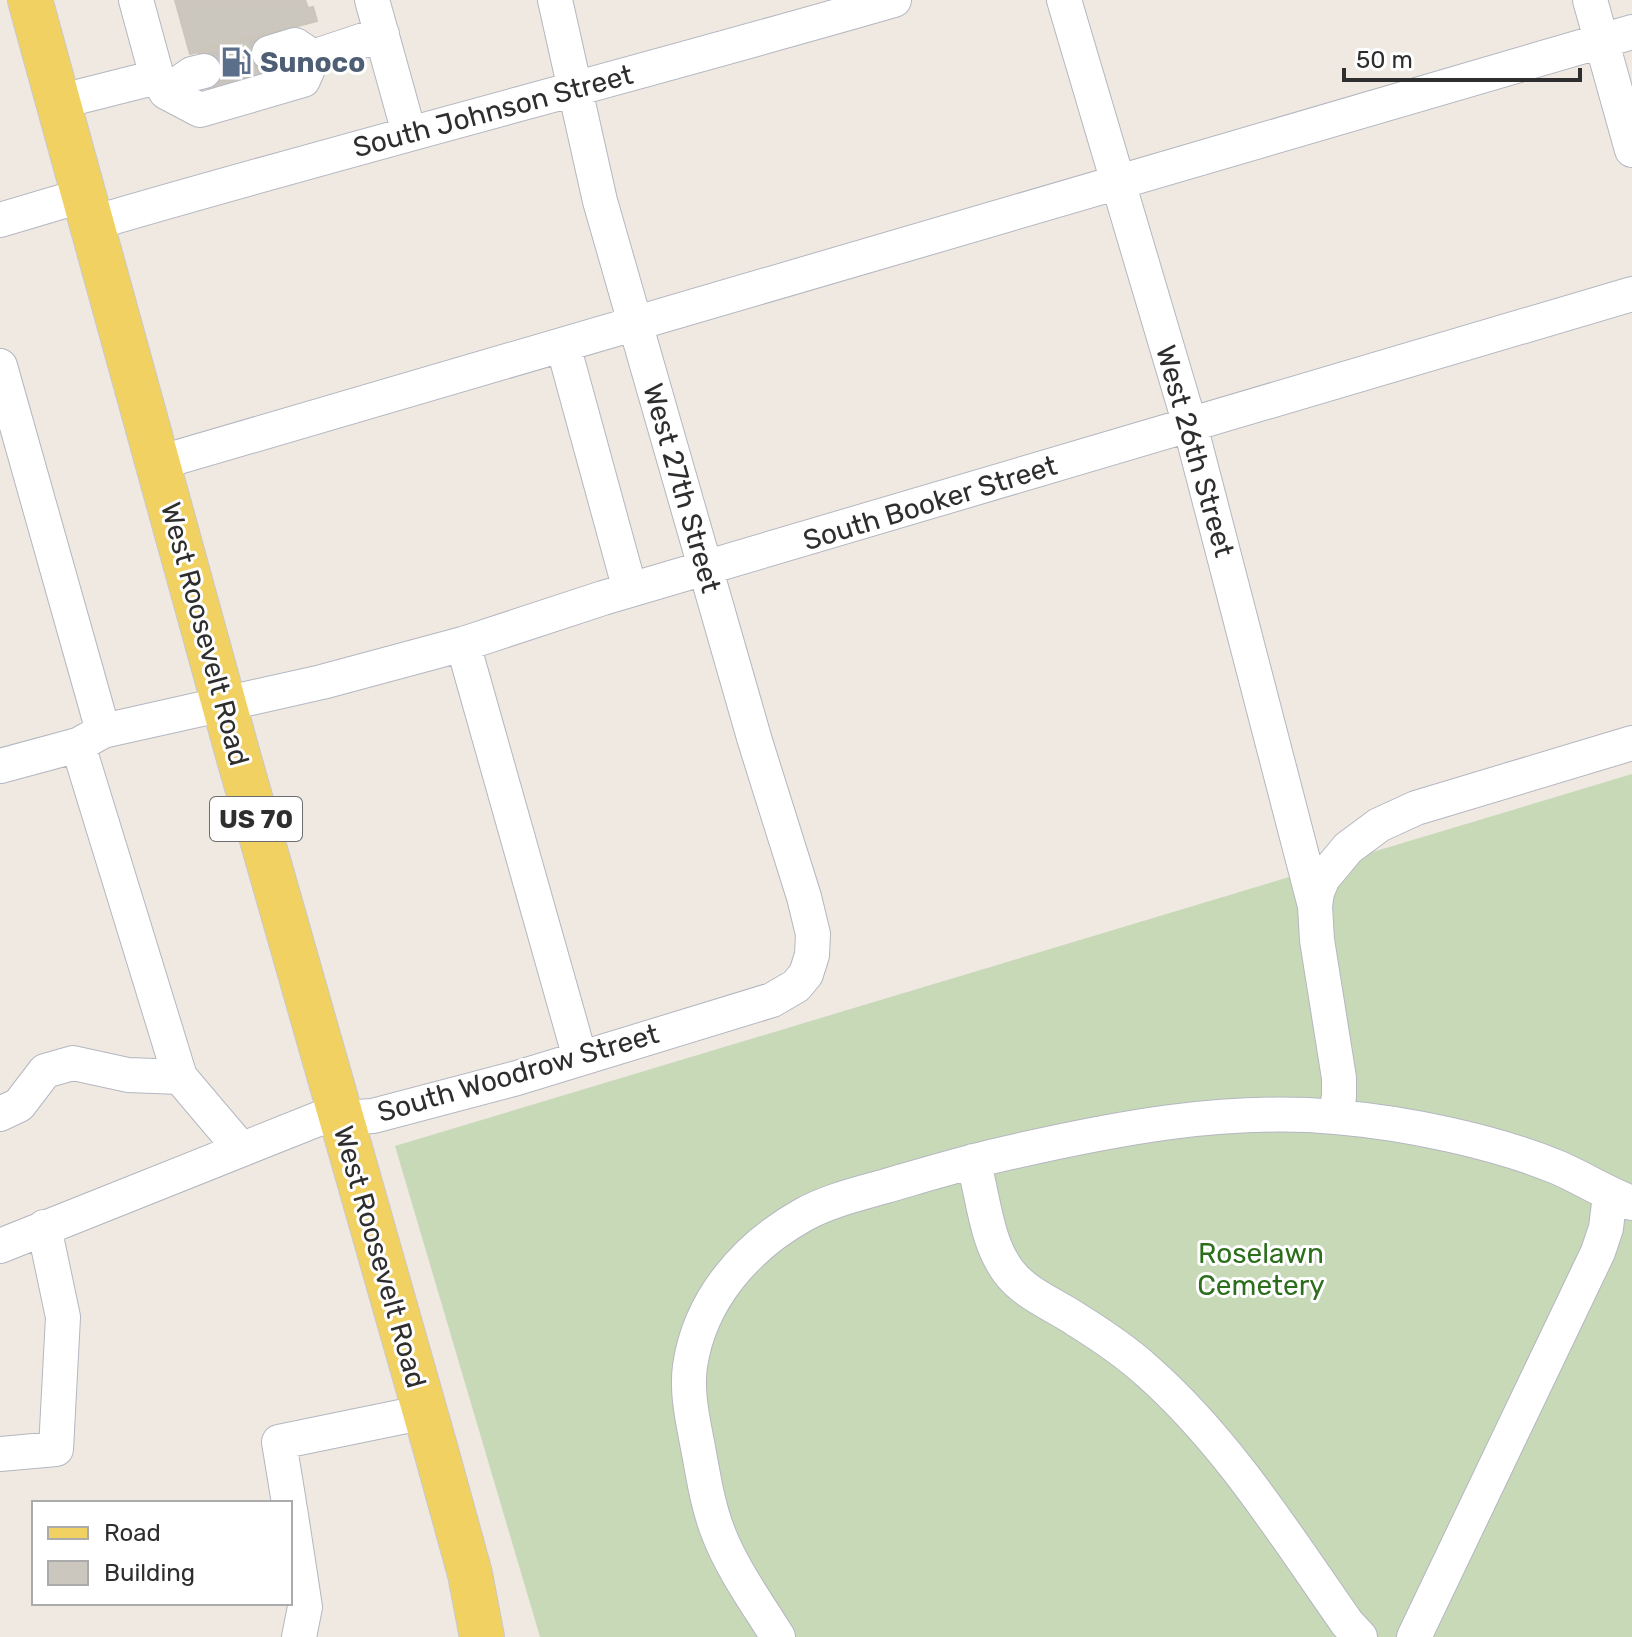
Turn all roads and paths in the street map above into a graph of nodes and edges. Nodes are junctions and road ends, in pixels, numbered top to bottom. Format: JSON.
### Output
{"nodes":[{"id":1,"x":30,"y":0,"type":"edge"},
{"id":2,"x":136,"y":0,"type":"edge"},
{"id":3,"x":372,"y":0,"type":"edge"},
{"id":4,"x":555,"y":0,"type":"edge"},
{"id":5,"x":894,"y":0,"type":"edge"},
{"id":6,"x":1064,"y":0,"type":"edge"},
{"id":7,"x":1590,"y":0,"type":"edge"},
{"id":8,"x":382,"y":34,"type":"junction"},
{"id":9,"x":1617,"y":37,"type":"edge"},
{"id":10,"x":269,"y":53,"type":"tunnel mouth"},
{"id":11,"x":313,"y":57,"type":"junction"},
{"id":12,"x":204,"y":71,"type":"tunnel mouth"},
{"id":13,"x":162,"y":84,"type":"junction"},
{"id":14,"x":574,"y":90,"type":"junction"},
{"id":15,"x":58,"y":102,"type":"junction"},
{"id":16,"x":409,"y":133,"type":"junction"},
{"id":17,"x":1632,"y":150,"type":"edge"},
{"id":18,"x":1119,"y":182,"type":"junction"},
{"id":19,"x":89,"y":209,"type":"junction"},
{"id":20,"x":0,"y":220,"type":"edge"},
{"id":21,"x":1632,"y":294,"type":"edge"},
{"id":22,"x":634,"y":324,"type":"junction"},
{"id":23,"x":563,"y":345,"type":"junction"},
{"id":24,"x":0,"y":366,"type":"edge"},
{"id":25,"x":1190,"y":425,"type":"junction"},
{"id":26,"x":158,"y":463,"type":"junction"},
{"id":27,"x":706,"y":568,"type":"junction"},
{"id":28,"x":630,"y":590,"type":"junction"},
{"id":29,"x":463,"y":644,"type":"junction"},
{"id":30,"x":226,"y":705,"type":"junction"},
{"id":31,"x":91,"y":738,"type":"junction"},
{"id":32,"x":1632,"y":743,"type":"edge"},
{"id":33,"x":0,"y":766,"type":"edge"},
{"id":34,"x":1315,"y":906,"type":"junction"},
{"id":35,"x":806,"y":974,"type":"joint"},
{"id":36,"x":580,"y":1058,"type":"junction"},
{"id":37,"x":180,"y":1077,"type":"junction"},
{"id":38,"x":0,"y":1114,"type":"edge"},
{"id":39,"x":1336,"y":1117,"type":"junction"},
{"id":40,"x":340,"y":1118,"type":"junction"},
{"id":41,"x":241,"y":1149,"type":"junction"},
{"id":42,"x":973,"y":1161,"type":"junction"},
{"id":43,"x":1621,"y":1199,"type":"edge"},
{"id":44,"x":44,"y":1227,"type":"junction"},
{"id":45,"x":0,"y":1246,"type":"edge"},
{"id":46,"x":425,"y":1412,"type":"junction"},
{"id":47,"x":0,"y":1454,"type":"edge"},
{"id":48,"x":289,"y":1501,"type":"edge"},
{"id":49,"x":292,"y":1522,"type":"edge"},
{"id":50,"x":299,"y":1637,"type":"edge"},
{"id":51,"x":482,"y":1637,"type":"edge"},
{"id":52,"x":778,"y":1637,"type":"edge"},
{"id":53,"x":1360,"y":1637,"type":"edge"},
{"id":54,"x":1414,"y":1637,"type":"edge"}],
"edges":[{"from":1,"to":15,"type":"main road","name":"West Roosevelt Road","number":"US 70"},
{"from":2,"to":13,"type":"street"},
{"from":3,"to":8,"type":"street"},
{"from":4,"to":14,"type":"street","name":"West 27th Street"},
{"from":5,"to":14,"type":"street","name":"South Johnson Street"},
{"from":6,"to":18,"type":"street","name":"West 26th Street"},
{"from":7,"to":9,"type":"street"},
{"from":8,"to":11,"type":"street"},
{"from":8,"to":16,"type":"street"},
{"from":9,"to":17,"type":"street"},
{"from":9,"to":18,"type":"street"},
{"from":10,"to":11,"type":"street"},
{"from":11,"to":13,"type":"street"},
{"from":12,"to":13,"type":"street"},
{"from":13,"to":15,"type":"street"},
{"from":14,"to":16,"type":"street","name":"South Johnson Street"},
{"from":14,"to":22,"type":"street","name":"West 27th Street"},
{"from":15,"to":19,"type":"main road","name":"West Roosevelt Road","number":"US 70"},
{"from":16,"to":19,"type":"street","name":"South Johnson Street"},
{"from":18,"to":22,"type":"street"},
{"from":18,"to":25,"type":"street","name":"West 26th Street"},
{"from":19,"to":20,"type":"street","name":"South Johnson Street"},
{"from":19,"to":26,"type":"main road","name":"West Roosevelt Road","number":"US 70"},
{"from":21,"to":25,"type":"street","name":"South Booker Street"},
{"from":22,"to":23,"type":"street"},
{"from":22,"to":27,"type":"street","name":"West 27th Street"},
{"from":23,"to":26,"type":"street"},
{"from":23,"to":28,"type":"street"},
{"from":24,"to":31,"type":"street"},
{"from":25,"to":27,"type":"street","name":"South Booker Street"},
{"from":25,"to":34,"type":"street","name":"West 26th Street"},
{"from":26,"to":30,"type":"main road","name":"West Roosevelt Road","number":"US 70"},
{"from":27,"to":28,"type":"street","name":"South Booker Street"},
{"from":27,"to":35,"type":"street","name":"West 27th Street"},
{"from":28,"to":29,"type":"street","name":"South Booker Street"},
{"from":29,"to":30,"type":"street","name":"South Booker Street"},
{"from":29,"to":36,"type":"street"},
{"from":30,"to":31,"type":"street","name":"South Booker Street"},
{"from":30,"to":40,"type":"main road","name":"West Roosevelt Road","number":"US 70"},
{"from":31,"to":33,"type":"street","name":"South Booker Street"},
{"from":31,"to":37,"type":"street"},
{"from":32,"to":34,"type":"street"},
{"from":34,"to":39,"type":"street","name":"West 26th Street"},
{"from":35,"to":36,"type":"street","name":"South Woodrow Street"},
{"from":36,"to":40,"type":"street","name":"South Woodrow Street"},
{"from":37,"to":38,"type":"street"},
{"from":37,"to":41,"type":"street"},
{"from":39,"to":42,"type":"street"},
{"from":39,"to":43,"type":"street"},
{"from":40,"to":41,"type":"street","name":"South Woodrow Street"},
{"from":40,"to":46,"type":"main road","name":"West Roosevelt Road","number":"US 70"},
{"from":41,"to":44,"type":"street","name":"South Woodrow Street"},
{"from":42,"to":52,"type":"street"},
{"from":42,"to":53,"type":"street"},
{"from":43,"to":54,"type":"street"},
{"from":44,"to":45,"type":"street","name":"South Woodrow Street"},
{"from":44,"to":47,"type":"street"},
{"from":46,"to":48,"type":"street"},
{"from":46,"to":51,"type":"main road","name":"West Roosevelt Road","number":"US 70"},
{"from":49,"to":50,"type":"street"}]}
